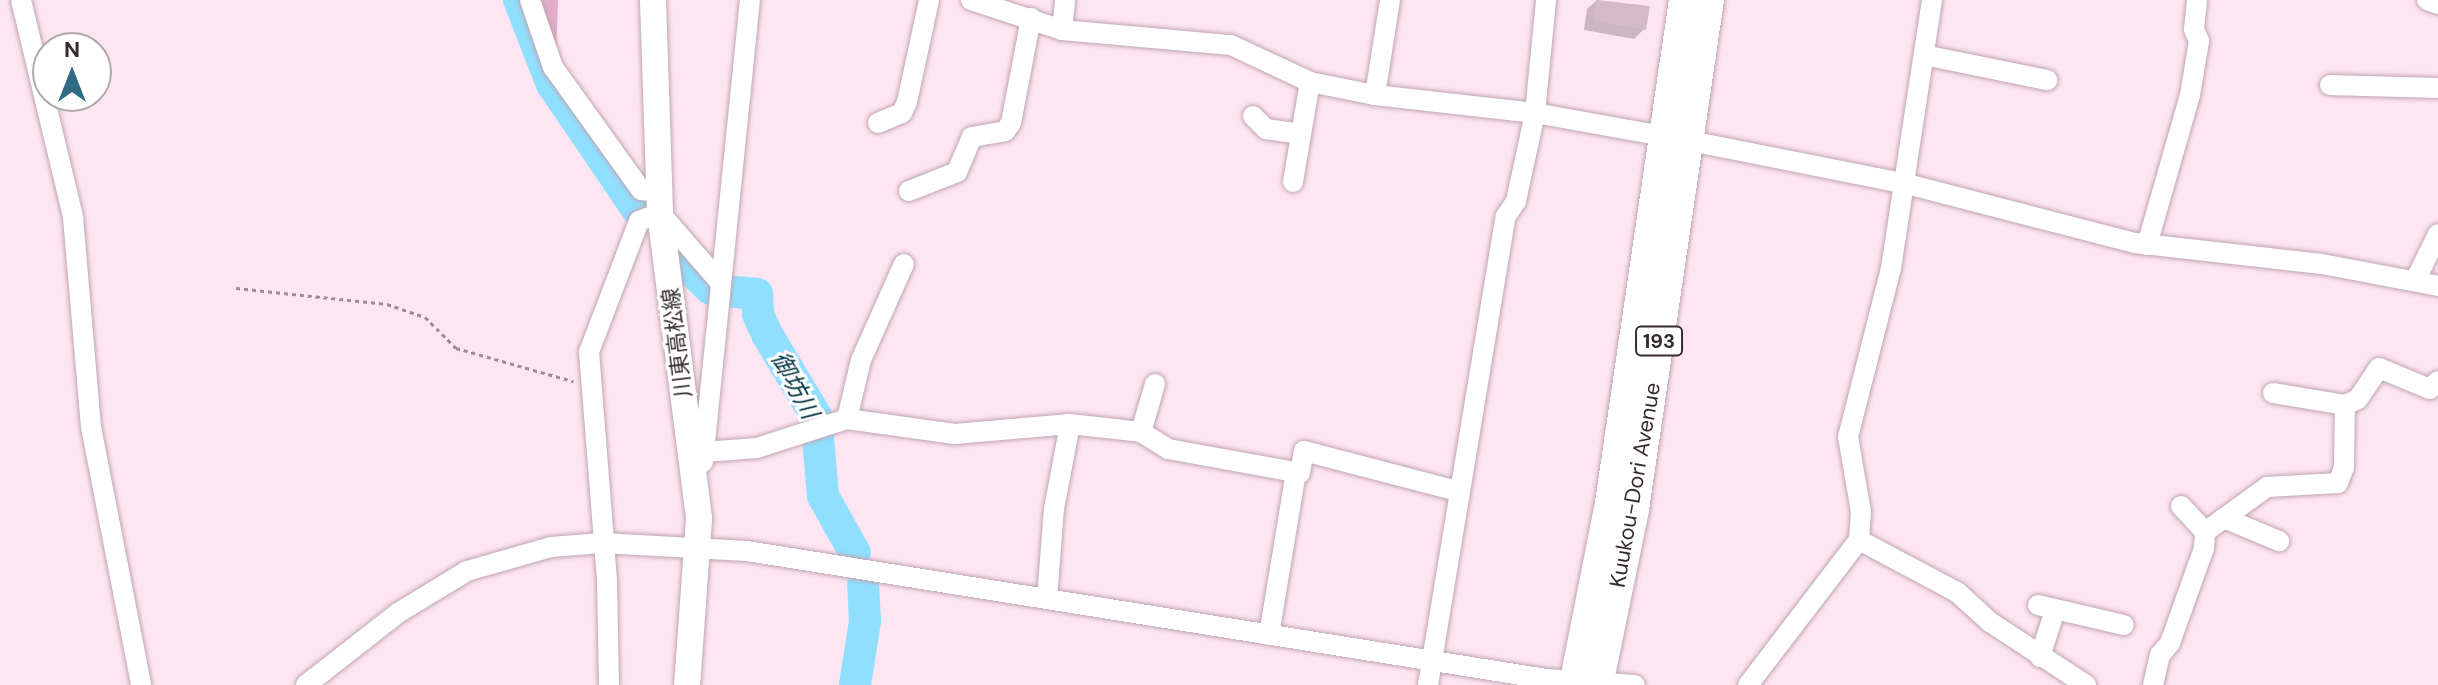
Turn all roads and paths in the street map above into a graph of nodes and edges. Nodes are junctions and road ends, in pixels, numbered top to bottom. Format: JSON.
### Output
{"nodes":[{"id":1,"x":21,"y":0,"type":"edge"},
{"id":2,"x":530,"y":0,"type":"edge"},
{"id":3,"x":653,"y":0,"type":"edge"},
{"id":4,"x":750,"y":0,"type":"edge"},
{"id":5,"x":929,"y":0,"type":"edge"},
{"id":6,"x":971,"y":0,"type":"edge"},
{"id":7,"x":1065,"y":0,"type":"edge"},
{"id":8,"x":1390,"y":0,"type":"edge"},
{"id":9,"x":1546,"y":0,"type":"edge"},
{"id":10,"x":1684,"y":0,"type":"edge"},
{"id":11,"x":1709,"y":0,"type":"edge"},
{"id":12,"x":1932,"y":0,"type":"edge"},
{"id":13,"x":2197,"y":0,"type":"edge"},
{"id":14,"x":2427,"y":0,"type":"edge"},
{"id":15,"x":2438,"y":4,"type":"edge"},
{"id":16,"x":1031,"y":18,"type":"junction"},
{"id":17,"x":1062,"y":30,"type":"junction"},
{"id":18,"x":1924,"y":55,"type":"junction"},
{"id":19,"x":2047,"y":80,"type":"dead end"},
{"id":20,"x":1310,"y":82,"type":"junction"},
{"id":21,"x":2330,"y":85,"type":"dead end"},
{"id":22,"x":2438,"y":88,"type":"edge"},
{"id":23,"x":1375,"y":95,"type":"junction"},
{"id":24,"x":1535,"y":113,"type":"junction"},
{"id":25,"x":1253,"y":116,"type":"dead end"},
{"id":26,"x":878,"y":123,"type":"dead end"},
{"id":27,"x":1300,"y":134,"type":"junction"},
{"id":28,"x":1678,"y":139,"type":"junction"},
{"id":29,"x":1293,"y":182,"type":"dead end"},
{"id":30,"x":1903,"y":183,"type":"junction"},
{"id":31,"x":909,"y":191,"type":"dead end"},
{"id":32,"x":660,"y":202,"type":"junction"},
{"id":33,"x":2438,"y":234,"type":"edge"},
{"id":34,"x":2147,"y":245,"type":"junction"},
{"id":35,"x":904,"y":264,"type":"dead end"},
{"id":36,"x":718,"y":280,"type":"junction"},
{"id":37,"x":2415,"y":281,"type":"junction"},
{"id":38,"x":2438,"y":286,"type":"edge"},
{"id":39,"x":236,"y":288,"type":"dead end"},
{"id":40,"x":589,"y":381,"type":"junction"},
{"id":41,"x":2438,"y":381,"type":"edge"},
{"id":42,"x":1155,"y":384,"type":"dead end"},
{"id":43,"x":2273,"y":393,"type":"dead end"},
{"id":44,"x":2345,"y":405,"type":"junction"},
{"id":45,"x":847,"y":419,"type":"junction"},
{"id":46,"x":1070,"y":424,"type":"junction"},
{"id":47,"x":1141,"y":432,"type":"junction"},
{"id":48,"x":704,"y":452,"type":"junction"},
{"id":49,"x":1296,"y":472,"type":"junction"},
{"id":50,"x":1458,"y":491,"type":"junction"},
{"id":51,"x":2181,"y":506,"type":"dead end"},
{"id":52,"x":2224,"y":518,"type":"junction"},
{"id":53,"x":699,"y":519,"type":"junction"},
{"id":54,"x":2205,"y":532,"type":"junction"},
{"id":55,"x":1859,"y":540,"type":"junction"},
{"id":56,"x":2279,"y":541,"type":"dead end"},
{"id":57,"x":602,"y":543,"type":"junction"},
{"id":58,"x":698,"y":548,"type":"junction"},
{"id":59,"x":1047,"y":599,"type":"junction"},
{"id":60,"x":2124,"y":625,"type":"dead end"},
{"id":61,"x":1269,"y":635,"type":"junction"},
{"id":62,"x":1432,"y":661,"type":"junction"},
{"id":63,"x":2049,"y":670,"type":"edge"},
{"id":64,"x":1586,"y":683,"type":"edge"},
{"id":65,"x":141,"y":685,"type":"edge"},
{"id":66,"x":306,"y":685,"type":"edge"},
{"id":67,"x":609,"y":685,"type":"edge"},
{"id":68,"x":687,"y":685,"type":"edge"},
{"id":69,"x":1428,"y":685,"type":"edge"},
{"id":70,"x":1635,"y":685,"type":"edge"},
{"id":71,"x":1748,"y":685,"type":"edge"},
{"id":72,"x":2086,"y":685,"type":"edge"},
{"id":73,"x":2153,"y":685,"type":"edge"}],
"edges":[{"from":1,"to":65,"type":"street"},
{"from":2,"to":32,"type":"street"},
{"from":3,"to":32,"type":"main road","name":"川東高松線"},
{"from":4,"to":36,"type":"street"},
{"from":5,"to":26,"type":"street"},
{"from":6,"to":16,"type":"street"},
{"from":7,"to":17,"type":"street"},
{"from":8,"to":23,"type":"street"},
{"from":9,"to":24,"type":"street"},
{"from":10,"to":28,"type":"highway","name":"Kuukou-Dori Avenue","number":"193"},
{"from":11,"to":28,"type":"highway","name":"Kuukou-Dori Avenue","number":"193"},
{"from":12,"to":18,"type":"street"},
{"from":13,"to":34,"type":"street"},
{"from":14,"to":15,"type":"street"},
{"from":16,"to":17,"type":"street"},
{"from":16,"to":31,"type":"street"},
{"from":17,"to":20,"type":"street"},
{"from":18,"to":19,"type":"street"},
{"from":18,"to":30,"type":"street"},
{"from":20,"to":23,"type":"street"},
{"from":20,"to":27,"type":"street"},
{"from":21,"to":22,"type":"street"},
{"from":23,"to":24,"type":"street"},
{"from":24,"to":28,"type":"street"},
{"from":24,"to":50,"type":"street"},
{"from":25,"to":27,"type":"street"},
{"from":27,"to":29,"type":"street"},
{"from":28,"to":30,"type":"street"},
{"from":28,"to":64,"type":"highway","name":"Kuukou-Dori Avenue","number":"193"},
{"from":30,"to":34,"type":"street"},
{"from":30,"to":55,"type":"street"},
{"from":32,"to":36,"type":"street"},
{"from":32,"to":40,"type":"street"},
{"from":32,"to":53,"type":"main road","name":"川東高松線"},
{"from":33,"to":37,"type":"street"},
{"from":34,"to":37,"type":"street"},
{"from":35,"to":45,"type":"street"},
{"from":36,"to":48,"type":"street"},
{"from":37,"to":38,"type":"street"},
{"from":39,"to":40,"type":"path"},
{"from":40,"to":57,"type":"street"},
{"from":41,"to":44,"type":"street"},
{"from":42,"to":47,"type":"street"},
{"from":43,"to":44,"type":"street"},
{"from":44,"to":52,"type":"street"},
{"from":45,"to":46,"type":"street"},
{"from":45,"to":48,"type":"street"},
{"from":46,"to":47,"type":"street"},
{"from":46,"to":59,"type":"street"},
{"from":47,"to":49,"type":"street"},
{"from":48,"to":53,"type":"street"},
{"from":49,"to":50,"type":"street"},
{"from":49,"to":61,"type":"street"},
{"from":50,"to":62,"type":"street"},
{"from":51,"to":54,"type":"street"},
{"from":52,"to":54,"type":"street"},
{"from":52,"to":56,"type":"street"},
{"from":53,"to":58,"type":"main road","name":"川東高松線"},
{"from":54,"to":73,"type":"street"},
{"from":55,"to":63,"type":"street"},
{"from":55,"to":71,"type":"street"},
{"from":57,"to":58,"type":"street"},
{"from":57,"to":66,"type":"street"},
{"from":57,"to":67,"type":"street"},
{"from":58,"to":59,"type":"street"},
{"from":58,"to":68,"type":"main road","name":"川東高松線"},
{"from":59,"to":61,"type":"street"},
{"from":60,"to":63,"type":"street"},
{"from":61,"to":62,"type":"street"},
{"from":62,"to":64,"type":"street"},
{"from":62,"to":69,"type":"street"},
{"from":63,"to":72,"type":"street"},
{"from":64,"to":70,"type":"street"}]}
